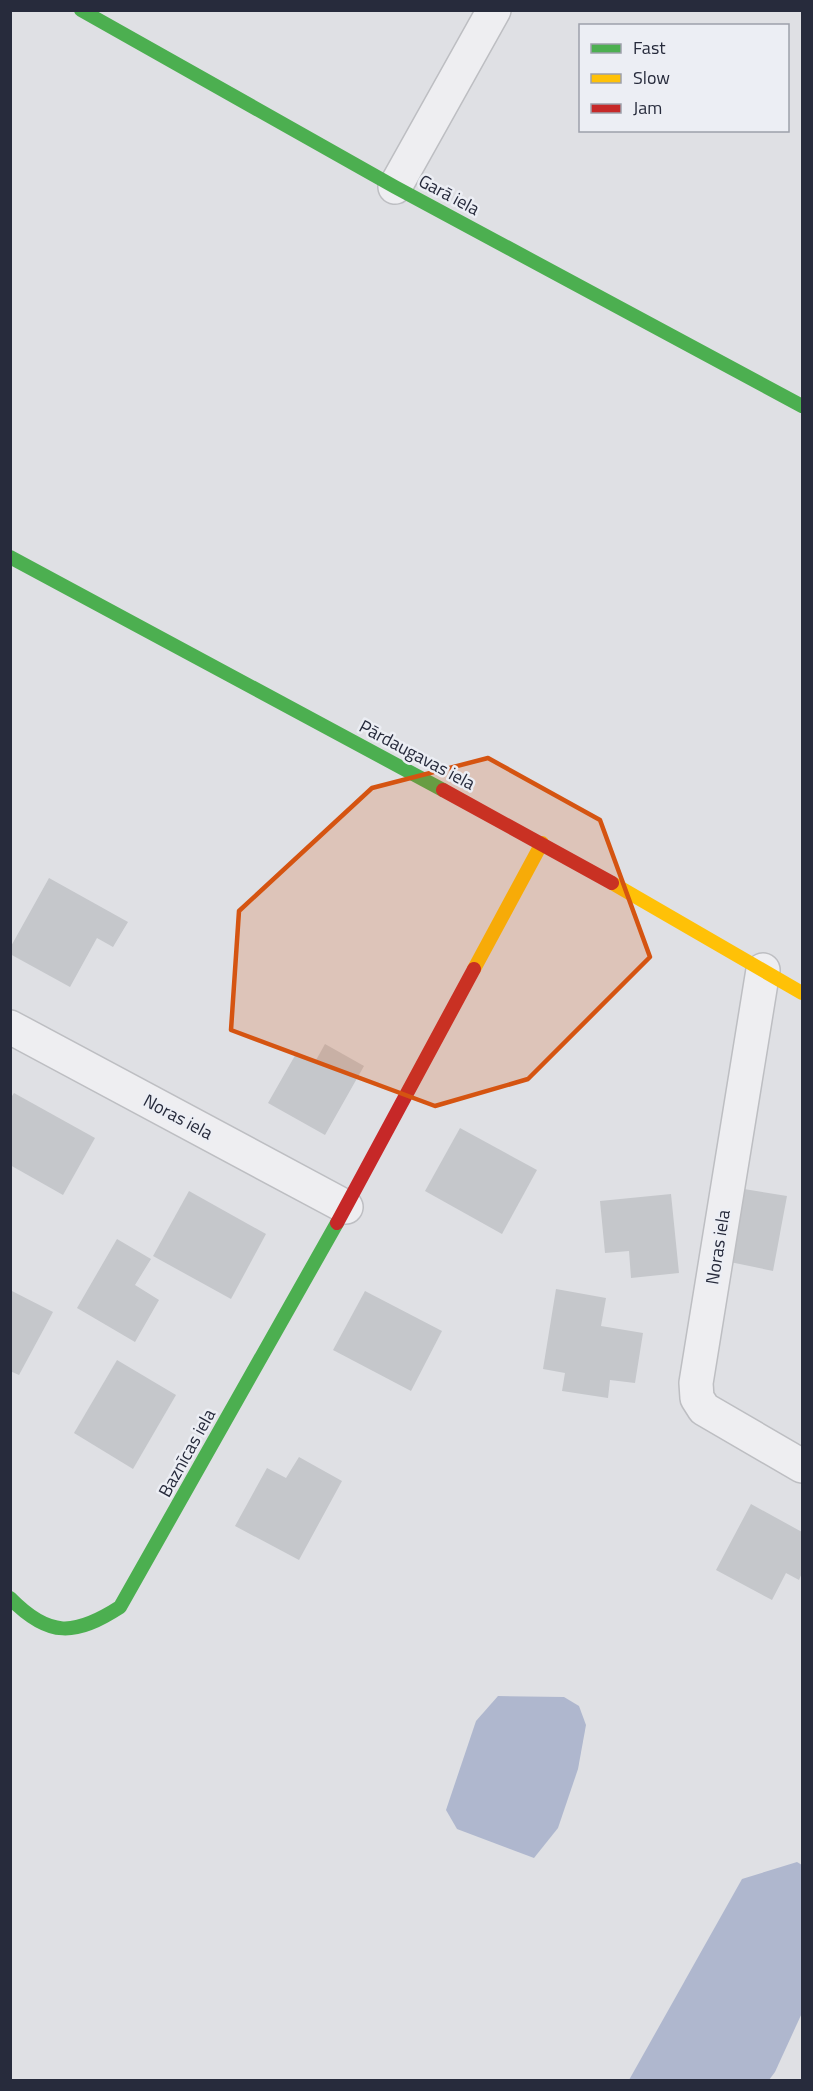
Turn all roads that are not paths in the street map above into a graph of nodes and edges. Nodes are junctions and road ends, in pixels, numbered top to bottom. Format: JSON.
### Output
{"nodes":[{"id":1,"x":81,"y":10,"type":"edge"},
{"id":2,"x":494,"y":10,"type":"edge"},
{"id":3,"x":395,"y":187,"type":"junction"},
{"id":4,"x":801,"y":400,"type":"edge"},
{"id":5,"x":10,"y":557,"type":"edge"},
{"id":6,"x":542,"y":843,"type":"junction"},
{"id":7,"x":763,"y":970,"type":"junction"},
{"id":8,"x":802,"y":993,"type":"edge"},
{"id":9,"x":10,"y":1027,"type":"edge"},
{"id":10,"x":346,"y":1207,"type":"junction"},
{"id":11,"x":802,"y":1466,"type":"edge"},
{"id":12,"x":10,"y":1598,"type":"edge"}],
"edges":[{"from":1,"to":3,"type":"street","name":"Garā iela"},
{"from":2,"to":3,"type":"street"},
{"from":3,"to":4,"type":"street","name":"Garā iela"},
{"from":5,"to":6,"type":"street","name":"Pārdaugavas iela"},
{"from":6,"to":7,"type":"street","name":"Pārdaugavas iela"},
{"from":6,"to":10,"type":"street","name":"Baznīcas iela"},
{"from":7,"to":8,"type":"street","name":"Pārdaugavas iela"},
{"from":7,"to":11,"type":"street","name":"Noras iela"},
{"from":9,"to":10,"type":"street","name":"Noras iela"},
{"from":10,"to":12,"type":"street","name":"Baznīcas iela"}]}
